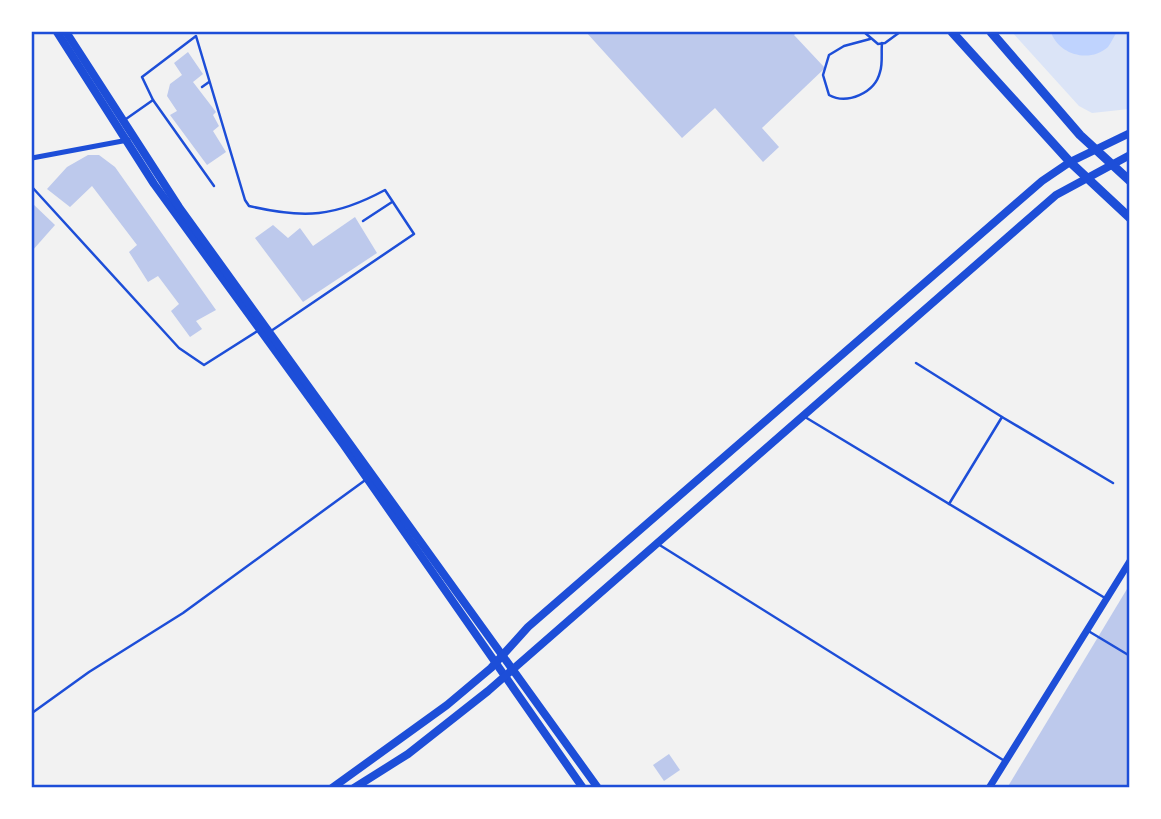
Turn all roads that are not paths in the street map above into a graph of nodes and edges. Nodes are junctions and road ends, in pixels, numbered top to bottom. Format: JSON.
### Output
{"nodes":[{"id":1,"x":57,"y":32,"type":"edge"},
{"id":2,"x":66,"y":32,"type":"edge"},
{"id":3,"x":863,"y":32,"type":"edge"},
{"id":4,"x":900,"y":32,"type":"edge"},
{"id":5,"x":952,"y":32,"type":"edge"},
{"id":6,"x":991,"y":32,"type":"edge"},
{"id":7,"x":870,"y":39,"type":"junction"},
{"id":8,"x":882,"y":43,"type":"junction"},
{"id":9,"x":209,"y":82,"type":"junction"},
{"id":10,"x":202,"y":87,"type":"dead end"},
{"id":11,"x":153,"y":100,"type":"junction"},
{"id":12,"x":124,"y":121,"type":"junction"},
{"id":13,"x":1129,"y":134,"type":"edge"},
{"id":14,"x":131,"y":140,"type":"junction"},
{"id":15,"x":1096,"y":151,"type":"junction"},
{"id":16,"x":1129,"y":155,"type":"edge"},
{"id":17,"x":32,"y":158,"type":"edge"},
{"id":18,"x":1070,"y":162,"type":"junction"},
{"id":19,"x":1111,"y":164,"type":"junction"},
{"id":20,"x":1085,"y":176,"type":"junction"},
{"id":21,"x":1129,"y":181,"type":"edge"},
{"id":22,"x":214,"y":186,"type":"dead end"},
{"id":23,"x":32,"y":187,"type":"edge"},
{"id":24,"x":393,"y":202,"type":"junction"},
{"id":25,"x":1129,"y":218,"type":"edge"},
{"id":26,"x":363,"y":222,"type":"dead end"},
{"id":27,"x":259,"y":330,"type":"junction"},
{"id":28,"x":270,"y":331,"type":"junction"},
{"id":29,"x":916,"y":363,"type":"dead end"},
{"id":30,"x":802,"y":416,"type":"junction"},
{"id":31,"x":1002,"y":417,"type":"junction"},
{"id":32,"x":367,"y":479,"type":"junction"},
{"id":33,"x":1113,"y":483,"type":"dead end"},
{"id":34,"x":949,"y":504,"type":"junction"},
{"id":35,"x":656,"y":542,"type":"junction"},
{"id":36,"x":1129,"y":561,"type":"edge"},
{"id":37,"x":1106,"y":599,"type":"junction"},
{"id":38,"x":1087,"y":630,"type":"junction"},
{"id":39,"x":503,"y":654,"type":"junction"},
{"id":40,"x":1129,"y":656,"type":"edge"},
{"id":41,"x":496,"y":661,"type":"junction"},
{"id":42,"x":513,"y":668,"type":"junction"},
{"id":43,"x":506,"y":676,"type":"junction"},
{"id":44,"x":32,"y":713,"type":"edge"},
{"id":45,"x":1005,"y":762,"type":"junction"},
{"id":46,"x":332,"y":788,"type":"edge"},
{"id":47,"x":354,"y":788,"type":"edge"},
{"id":48,"x":583,"y":788,"type":"edge"},
{"id":49,"x":598,"y":788,"type":"edge"},
{"id":50,"x":989,"y":788,"type":"edge"}],
"edges":[{"from":1,"to":14,"type":"main road"},
{"from":2,"to":12,"type":"main road"},
{"from":3,"to":7,"type":"lane"},
{"from":4,"to":8,"type":"lane"},
{"from":5,"to":18,"type":"main road"},
{"from":6,"to":15,"type":"main road"},
{"from":7,"to":8,"type":"lane"},
{"from":7,"to":8,"type":"lane"},
{"from":9,"to":10,"type":"lane"},
{"from":9,"to":11,"type":"lane"},
{"from":9,"to":24,"type":"lane"},
{"from":11,"to":12,"type":"lane"},
{"from":11,"to":22,"type":"lane"},
{"from":12,"to":14,"type":"main road"},
{"from":13,"to":15,"type":"main road"},
{"from":14,"to":17,"type":"street"},
{"from":14,"to":27,"type":"main road"},
{"from":14,"to":28,"type":"main road"},
{"from":15,"to":18,"type":"main road"},
{"from":15,"to":19,"type":"main road"},
{"from":16,"to":19,"type":"main road"},
{"from":18,"to":20,"type":"main road"},
{"from":18,"to":39,"type":"main road"},
{"from":19,"to":20,"type":"main road"},
{"from":19,"to":21,"type":"main road"},
{"from":20,"to":25,"type":"main road"},
{"from":20,"to":30,"type":"main road"},
{"from":23,"to":27,"type":"lane"},
{"from":24,"to":26,"type":"lane"},
{"from":24,"to":28,"type":"lane"},
{"from":27,"to":32,"type":"main road"},
{"from":28,"to":39,"type":"main road"},
{"from":29,"to":31,"type":"lane"},
{"from":30,"to":34,"type":"lane"},
{"from":30,"to":35,"type":"main road"},
{"from":31,"to":33,"type":"lane"},
{"from":31,"to":34,"type":"lane"},
{"from":32,"to":41,"type":"main road"},
{"from":32,"to":44,"type":"lane"},
{"from":34,"to":37,"type":"lane"},
{"from":35,"to":42,"type":"main road"},
{"from":35,"to":45,"type":"lane"},
{"from":36,"to":37,"type":"street"},
{"from":37,"to":38,"type":"street"},
{"from":38,"to":40,"type":"lane"},
{"from":38,"to":45,"type":"street"},
{"from":39,"to":41,"type":"main road"},
{"from":39,"to":42,"type":"main road"},
{"from":41,"to":43,"type":"main road"},
{"from":41,"to":46,"type":"main road"},
{"from":42,"to":43,"type":"main road"},
{"from":42,"to":49,"type":"main road"},
{"from":43,"to":47,"type":"main road"},
{"from":43,"to":48,"type":"main road"},
{"from":45,"to":50,"type":"street"}]}
